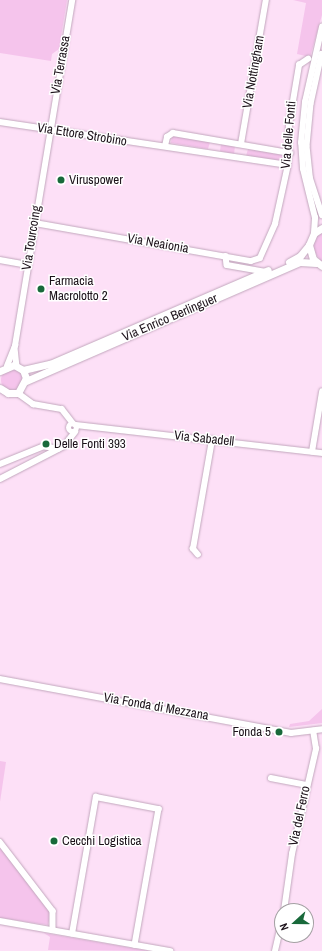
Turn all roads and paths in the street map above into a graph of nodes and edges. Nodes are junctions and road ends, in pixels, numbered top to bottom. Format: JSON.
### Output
{"nodes":[{"id":1,"x":72,"y":0,"type":"edge"},
{"id":2,"x":266,"y":0,"type":"edge"},
{"id":3,"x":322,"y":27,"type":"edge"},
{"id":4,"x":322,"y":54,"type":"edge"},
{"id":5,"x":308,"y":59,"type":"dead end"},
{"id":6,"x":0,"y":122,"type":"edge"},
{"id":7,"x":50,"y":130,"type":"junction"},
{"id":8,"x":241,"y":144,"type":"junction"},
{"id":9,"x":165,"y":146,"type":"junction"},
{"id":10,"x":290,"y":153,"type":"junction"},
{"id":11,"x":288,"y":165,"type":"junction"},
{"id":12,"x":322,"y":215,"type":"edge"},
{"id":13,"x":35,"y":223,"type":"junction"},
{"id":14,"x":322,"y":228,"type":"edge"},
{"id":15,"x":314,"y":233,"type":"junction"},
{"id":16,"x":270,"y":241,"type":"joint"},
{"id":17,"x":309,"y":245,"type":"junction"},
{"id":18,"x":226,"y":256,"type":"junction"},
{"id":19,"x":0,"y":260,"type":"edge"},
{"id":20,"x":319,"y":264,"type":"edge"},
{"id":21,"x":28,"y":265,"type":"junction"},
{"id":22,"x":266,"y":272,"type":"junction"},
{"id":23,"x":15,"y":346,"type":"junction"},
{"id":24,"x":2,"y":368,"type":"edge"},
{"id":25,"x":20,"y":368,"type":"junction"},
{"id":26,"x":26,"y":382,"type":"junction"},
{"id":27,"x":2,"y":391,"type":"edge"},
{"id":28,"x":20,"y":391,"type":"junction"},
{"id":29,"x":322,"y":392,"type":"edge"},
{"id":30,"x":73,"y":429,"type":"junction"},
{"id":31,"x":212,"y":440,"type":"junction"},
{"id":32,"x":58,"y":449,"type":"junction"},
{"id":33,"x":312,"y":452,"type":"junction"},
{"id":34,"x":322,"y":453,"type":"edge"},
{"id":35,"x":0,"y":464,"type":"edge"},
{"id":36,"x":0,"y":479,"type":"edge"},
{"id":37,"x":198,"y":555,"type":"dead end"},
{"id":38,"x":0,"y":679,"type":"edge"},
{"id":39,"x":322,"y":729,"type":"edge"},
{"id":40,"x":312,"y":731,"type":"junction"},
{"id":41,"x":271,"y":778,"type":"dead end"},
{"id":42,"x":307,"y":785,"type":"junction"},
{"id":43,"x":0,"y":842,"type":"edge"},
{"id":44,"x":285,"y":903,"type":"edge"},
{"id":45,"x":0,"y":921,"type":"edge"},
{"id":46,"x":53,"y":930,"type":"junction"},
{"id":47,"x":72,"y":934,"type":"junction"},
{"id":48,"x":135,"y":944,"type":"junction"},
{"id":49,"x":170,"y":951,"type":"edge"}],
"edges":[{"from":1,"to":7,"type":"street","name":"Via Terrassa"},
{"from":2,"to":8,"type":"street","name":"Via Nottingham"},
{"from":3,"to":15,"type":"street"},
{"from":4,"to":12,"type":"street"},
{"from":5,"to":10,"type":"street","name":"Via delle Fonti"},
{"from":6,"to":7,"type":"street","name":"Via Ettore Strobino"},
{"from":7,"to":9,"type":"street","name":"Via Ettore Strobino"},
{"from":7,"to":13,"type":"street","name":"Via Tourcoing"},
{"from":8,"to":9,"type":"street"},
{"from":8,"to":10,"type":"street"},
{"from":9,"to":11,"type":"street","name":"Via Ettore Strobino"},
{"from":10,"to":11,"type":"street","name":"Via delle Fonti"},
{"from":11,"to":16,"type":"street","name":"Via delle Fonti"},
{"from":13,"to":18,"type":"street","name":"Via Neaionia"},
{"from":13,"to":21,"type":"street","name":"Via Tourcoing"},
{"from":14,"to":15,"type":"main road"},
{"from":15,"to":17,"type":"main road"},
{"from":16,"to":18,"type":"street","name":"Via Neaionia"},
{"from":17,"to":20,"type":"main road"},
{"from":17,"to":22,"type":"main road","name":"Via Enrico Berlinguer"},
{"from":18,"to":22,"type":"street"},
{"from":19,"to":21,"type":"street"},
{"from":20,"to":26,"type":"main road","name":"Via Enrico Berlinguer"},
{"from":21,"to":23,"type":"street","name":"Via Tourcoing"},
{"from":22,"to":25,"type":"main road","name":"Via Enrico Berlinguer"},
{"from":23,"to":24,"type":"street","name":"Via Tourcoing"},
{"from":23,"to":25,"type":"street","name":"Via Tourcoing"},
{"from":24,"to":25,"type":"main road","name":"Via Enrico Berlinguer"},
{"from":25,"to":26,"type":"main road"},
{"from":26,"to":28,"type":"main road"},
{"from":27,"to":28,"type":"main road"},
{"from":28,"to":30,"type":"street"},
{"from":29,"to":33,"type":"street"},
{"from":30,"to":31,"type":"street","name":"Via Sabadell"},
{"from":30,"to":32,"type":"street"},
{"from":31,"to":33,"type":"street","name":"Via Sabadell"},
{"from":31,"to":37,"type":"street"},
{"from":32,"to":35,"type":"street"},
{"from":32,"to":36,"type":"street"},
{"from":33,"to":34,"type":"street","name":"Via Sabadell"},
{"from":38,"to":40,"type":"street","name":"Via Fonda di Mezzana"},
{"from":39,"to":40,"type":"street"},
{"from":40,"to":42,"type":"street","name":"Via del Ferro"},
{"from":41,"to":42,"type":"street"},
{"from":42,"to":44,"type":"street","name":"Via del Ferro"},
{"from":43,"to":46,"type":"street"},
{"from":45,"to":46,"type":"street"},
{"from":46,"to":47,"type":"street"},
{"from":47,"to":48,"type":"street"},
{"from":47,"to":48,"type":"street"},
{"from":48,"to":49,"type":"street"}]}
